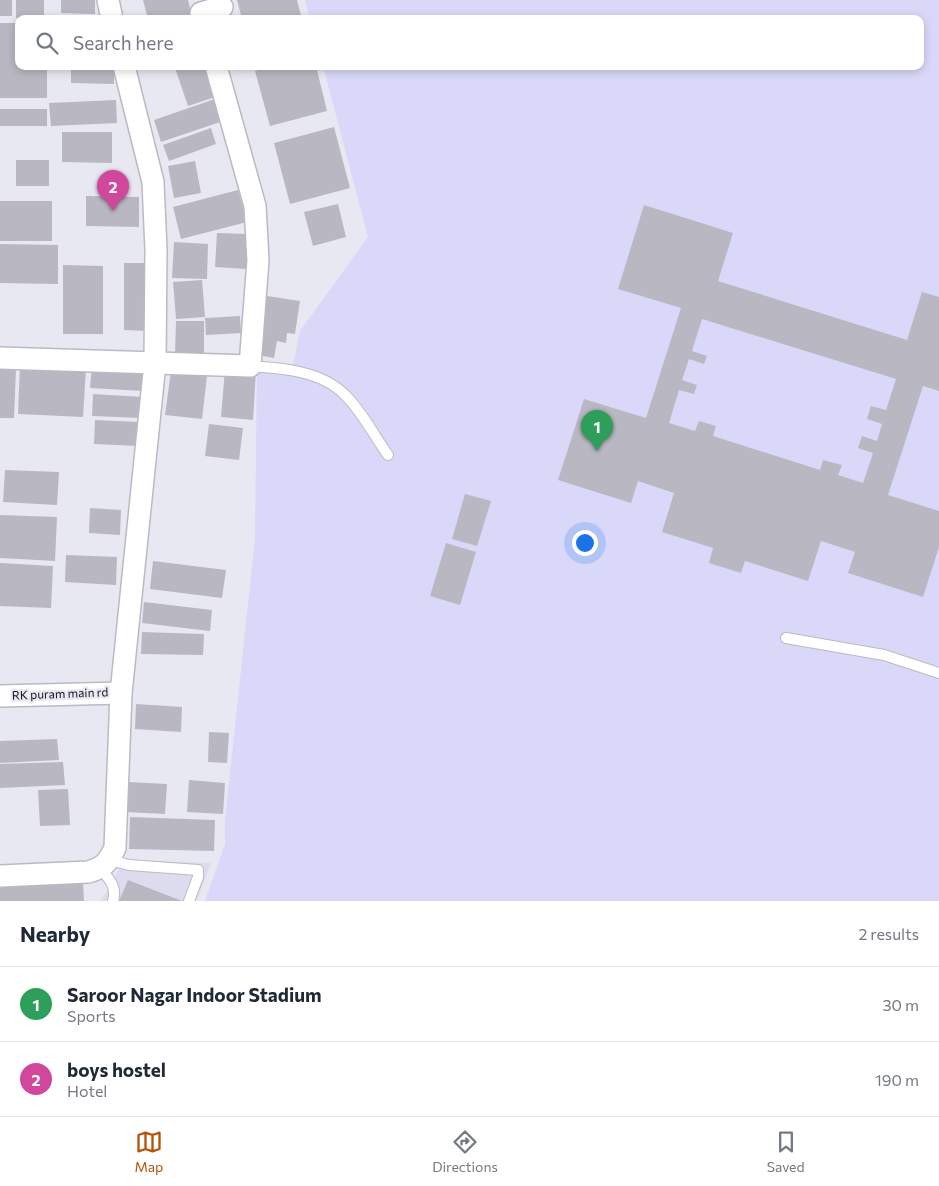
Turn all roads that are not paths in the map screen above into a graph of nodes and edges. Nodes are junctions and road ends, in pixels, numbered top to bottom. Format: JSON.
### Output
{"nodes":[{"id":1,"x":108,"y":0,"type":"edge"},
{"id":2,"x":222,"y":7,"type":"dead end"},
{"id":3,"x":200,"y":11,"type":"edge"},
{"id":4,"x":111,"y":15,"type":"edge"},
{"id":5,"x":125,"y":70,"type":"edge"},
{"id":6,"x":217,"y":70,"type":"edge"},
{"id":7,"x":0,"y":358,"type":"edge"},
{"id":8,"x":155,"y":363,"type":"junction"},
{"id":9,"x":250,"y":366,"type":"junction"},
{"id":10,"x":388,"y":455,"type":"dead end"},
{"id":11,"x":786,"y":638,"type":"dead end"},
{"id":12,"x":939,"y":673,"type":"edge"},
{"id":13,"x":120,"y":693,"type":"junction"},
{"id":14,"x":0,"y":696,"type":"edge"},
{"id":15,"x":106,"y":864,"type":"junction"},
{"id":16,"x":0,"y":876,"type":"edge"},
{"id":17,"x":112,"y":901,"type":"edge"},
{"id":18,"x":190,"y":901,"type":"edge"}],
"edges":[{"from":1,"to":4,"type":"street"},
{"from":2,"to":3,"type":"street"},
{"from":5,"to":8,"type":"street"},
{"from":6,"to":9,"type":"street"},
{"from":7,"to":8,"type":"street"},
{"from":8,"to":9,"type":"street"},
{"from":8,"to":13,"type":"street"},
{"from":9,"to":10,"type":"lane"},
{"from":11,"to":12,"type":"lane"},
{"from":13,"to":14,"type":"street","name":"RK puram main rd"},
{"from":13,"to":15,"type":"street"},
{"from":15,"to":16,"type":"street"},
{"from":15,"to":17,"type":"lane"},
{"from":15,"to":18,"type":"lane"}]}
